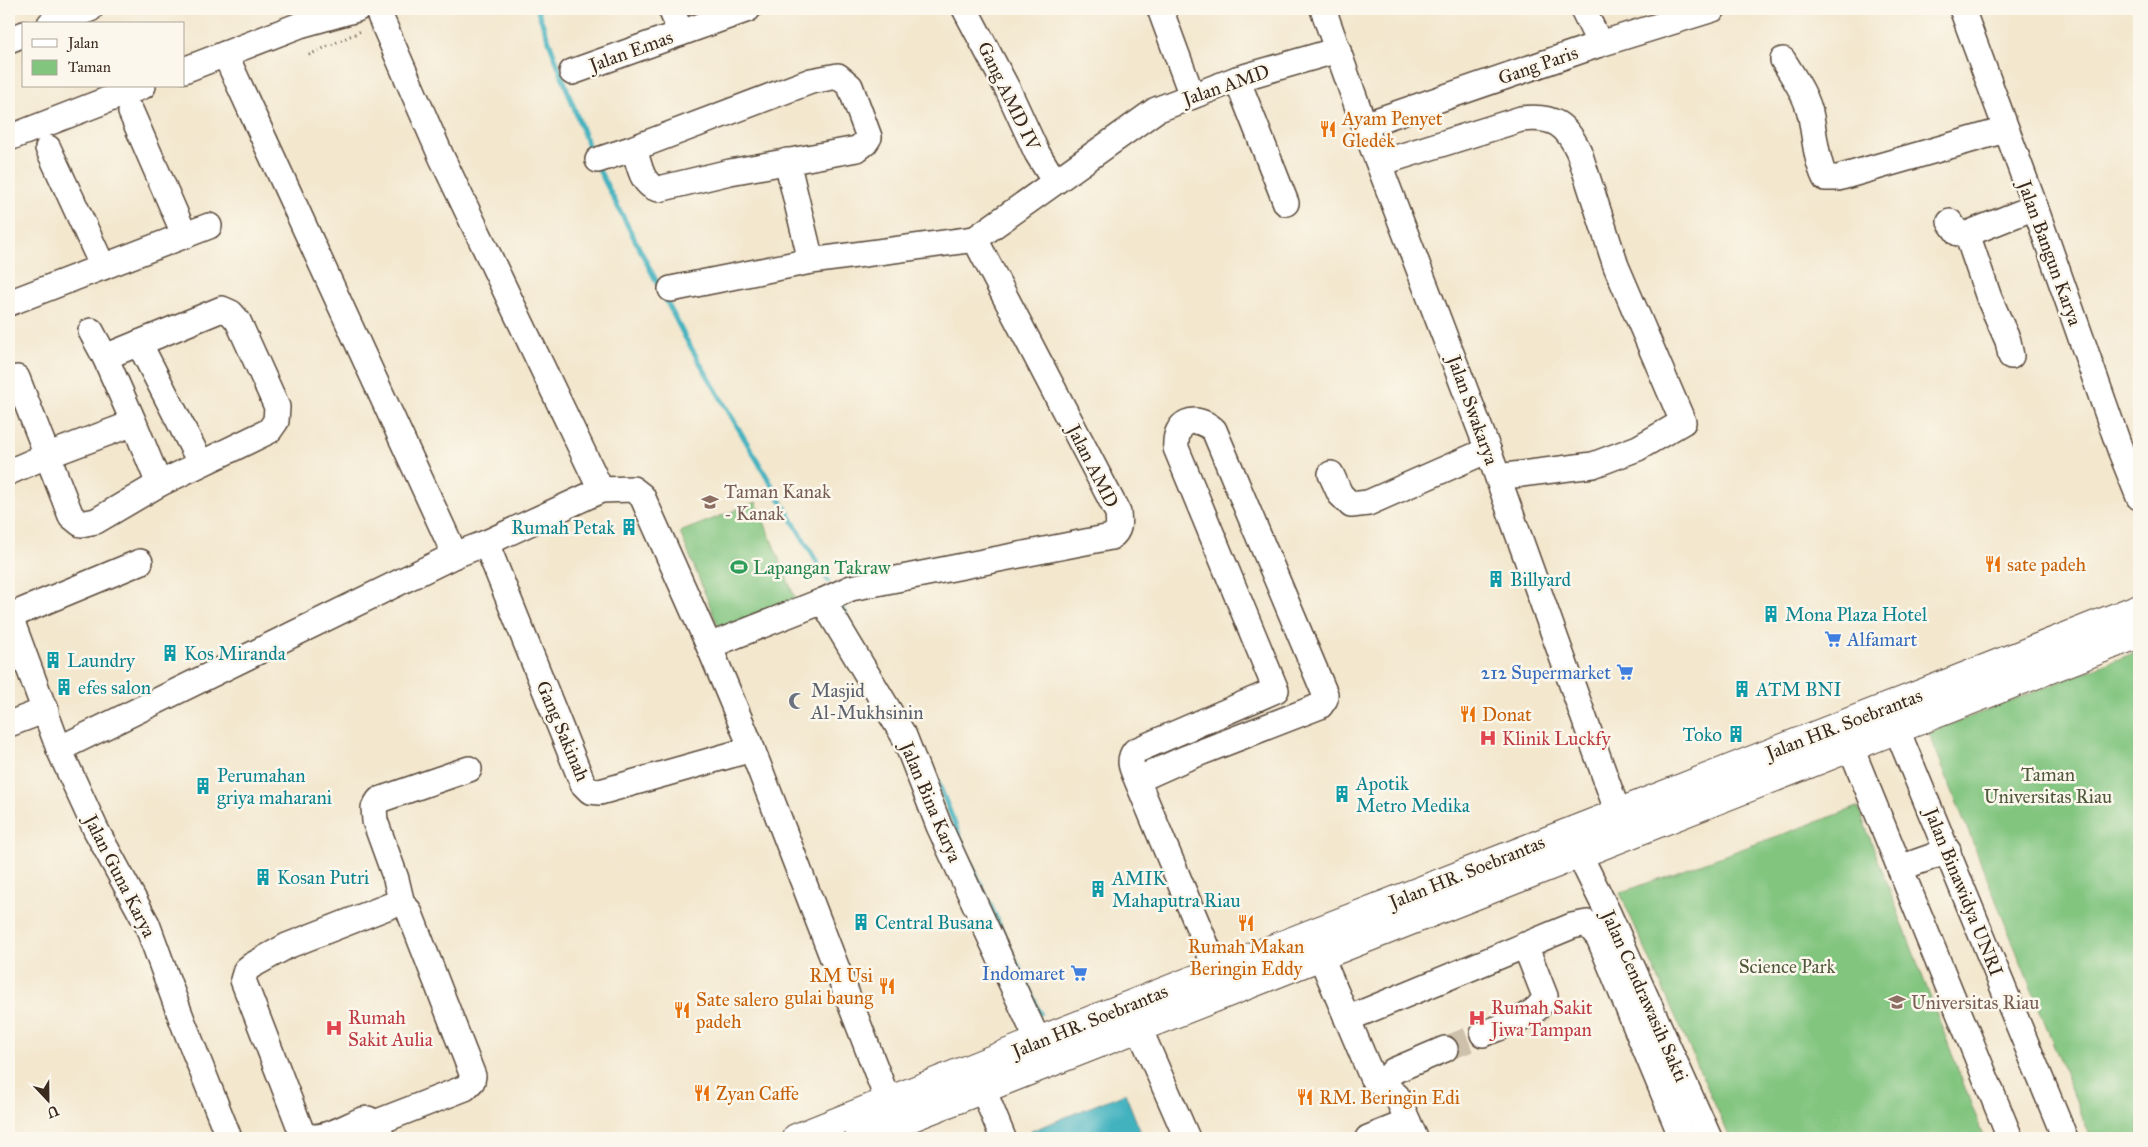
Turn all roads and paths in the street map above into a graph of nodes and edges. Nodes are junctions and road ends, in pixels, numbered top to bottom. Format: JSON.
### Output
{"nodes":[{"id":1,"x":90,"y":9,"type":"edge"},
{"id":2,"x":357,"y":9,"type":"edge"},
{"id":3,"x":671,"y":9,"type":"edge"},
{"id":4,"x":748,"y":9,"type":"edge"},
{"id":5,"x":965,"y":9,"type":"edge"},
{"id":6,"x":1160,"y":9,"type":"edge"},
{"id":7,"x":1323,"y":9,"type":"edge"},
{"id":8,"x":1583,"y":9,"type":"edge"},
{"id":9,"x":1713,"y":9,"type":"edge"},
{"id":10,"x":1962,"y":9,"type":"edge"},
{"id":11,"x":379,"y":15,"type":"edge"},
{"id":12,"x":298,"y":17,"type":"edge"},
{"id":13,"x":55,"y":22,"type":"edge"},
{"id":14,"x":681,"y":33,"type":"junction"},
{"id":15,"x":22,"y":35,"type":"edge"},
{"id":16,"x":9,"y":40,"type":"edge"},
{"id":17,"x":1600,"y":44,"type":"junction"},
{"id":18,"x":1338,"y":50,"type":"junction"},
{"id":19,"x":225,"y":54,"type":"junction"},
{"id":20,"x":309,"y":55,"type":"dead end"},
{"id":21,"x":1783,"y":60,"type":"dead end"},
{"id":22,"x":185,"y":70,"type":"edge"},
{"id":23,"x":572,"y":72,"type":"dead end"},
{"id":24,"x":1237,"y":79,"type":"junction"},
{"id":25,"x":138,"y":88,"type":"edge"},
{"id":26,"x":1192,"y":96,"type":"junction"},
{"id":27,"x":130,"y":112,"type":"dead end"},
{"id":28,"x":1364,"y":125,"type":"junction"},
{"id":29,"x":2005,"y":130,"type":"junction"},
{"id":30,"x":9,"y":138,"type":"edge"},
{"id":31,"x":48,"y":148,"type":"dead end"},
{"id":32,"x":634,"y":148,"type":"junction"},
{"id":33,"x":598,"y":160,"type":"dead end"},
{"id":34,"x":788,"y":162,"type":"junction"},
{"id":35,"x":1380,"y":163,"type":"junction"},
{"id":36,"x":1055,"y":182,"type":"junction"},
{"id":37,"x":1286,"y":203,"type":"dead end"},
{"id":38,"x":2035,"y":207,"type":"junction"},
{"id":39,"x":210,"y":226,"type":"dead end"},
{"id":40,"x":185,"y":236,"type":"junction"},
{"id":41,"x":975,"y":239,"type":"junction"},
{"id":42,"x":811,"y":261,"type":"junction"},
{"id":43,"x":103,"y":267,"type":"junction"},
{"id":44,"x":671,"y":289,"type":"dead end"},
{"id":45,"x":11,"y":295,"type":"edge"},
{"id":46,"x":92,"y":330,"type":"dead end"},
{"id":47,"x":139,"y":343,"type":"junction"},
{"id":48,"x":2011,"y":356,"type":"dead end"},
{"id":49,"x":105,"y":357,"type":"junction"},
{"id":50,"x":17,"y":378,"type":"dead end"},
{"id":51,"x":134,"y":423,"type":"junction"},
{"id":52,"x":1488,"y":450,"type":"junction"},
{"id":53,"x":46,"y":456,"type":"junction"},
{"id":54,"x":200,"y":462,"type":"junction"},
{"id":55,"x":9,"y":472,"type":"edge"},
{"id":56,"x":1331,"y":474,"type":"dead end"},
{"id":57,"x":1498,"y":477,"type":"junction"},
{"id":58,"x":159,"y":484,"type":"junction"},
{"id":59,"x":601,"y":490,"type":"junction"},
{"id":60,"x":2139,"y":497,"type":"edge"},
{"id":61,"x":486,"y":543,"type":"junction"},
{"id":62,"x":455,"y":555,"type":"junction"},
{"id":63,"x":140,"y":562,"type":"dead end"},
{"id":64,"x":822,"y":601,"type":"junction"},
{"id":65,"x":2139,"y":608,"type":"edge"},
{"id":66,"x":11,"y":623,"type":"edge"},
{"id":67,"x":2139,"y":634,"type":"edge"},
{"id":68,"x":2103,"y":635,"type":"junction"},
{"id":69,"x":709,"y":646,"type":"junction"},
{"id":70,"x":1276,"y":690,"type":"junction"},
{"id":71,"x":46,"y":710,"type":"junction"},
{"id":72,"x":1288,"y":718,"type":"junction"},
{"id":73,"x":9,"y":724,"type":"edge"},
{"id":74,"x":1897,"y":730,"type":"junction"},
{"id":75,"x":1851,"y":748,"type":"junction"},
{"id":76,"x":59,"y":749,"type":"junction"},
{"id":77,"x":752,"y":749,"type":"junction"},
{"id":78,"x":469,"y":770,"type":"dead end"},
{"id":79,"x":1137,"y":780,"type":"junction"},
{"id":80,"x":1618,"y":812,"type":"junction"},
{"id":81,"x":1948,"y":851,"type":"junction"},
{"id":82,"x":1579,"y":854,"type":"junction"},
{"id":83,"x":1900,"y":868,"type":"junction"},
{"id":84,"x":402,"y":904,"type":"junction"},
{"id":85,"x":1316,"y":945,"type":"junction"},
{"id":86,"x":1526,"y":945,"type":"junction"},
{"id":87,"x":1217,"y":971,"type":"junction"},
{"id":88,"x":1346,"y":1019,"type":"junction"},
{"id":89,"x":1139,"y":1028,"type":"junction"},
{"id":90,"x":1483,"y":1034,"type":"tunnel mouth"},
{"id":91,"x":1038,"y":1041,"type":"junction"},
{"id":92,"x":1444,"y":1049,"type":"tunnel mouth"},
{"id":93,"x":1383,"y":1085,"type":"junction"},
{"id":94,"x":983,"y":1089,"type":"junction"},
{"id":95,"x":897,"y":1121,"type":"edge"},
{"id":96,"x":378,"y":1130,"type":"edge"},
{"id":97,"x":1411,"y":1130,"type":"edge"},
{"id":98,"x":229,"y":1138,"type":"edge"},
{"id":99,"x":796,"y":1138,"type":"edge"},
{"id":100,"x":859,"y":1138,"type":"edge"},
{"id":101,"x":1003,"y":1138,"type":"edge"},
{"id":102,"x":1187,"y":1138,"type":"edge"},
{"id":103,"x":1368,"y":1138,"type":"edge"},
{"id":104,"x":1682,"y":1138,"type":"edge"},
{"id":105,"x":1708,"y":1138,"type":"edge"},
{"id":106,"x":2010,"y":1138,"type":"edge"},
{"id":107,"x":2064,"y":1138,"type":"edge"}],
"edges":[{"from":1,"to":13,"type":"street"},
{"from":2,"to":12,"type":"street"},
{"from":3,"to":14,"type":"street"},
{"from":4,"to":14,"type":"street","name":"Jalan Emas"},
{"from":5,"to":36,"type":"street","name":"Gang AMD IV"},
{"from":6,"to":26,"type":"street"},
{"from":7,"to":18,"type":"street","name":"Jalan Swakarya"},
{"from":8,"to":17,"type":"street"},
{"from":9,"to":17,"type":"street","name":"Gang Paris"},
{"from":10,"to":29,"type":"street","name":"Jalan Bangun Karya"},
{"from":11,"to":20,"type":"path"},
{"from":11,"to":59,"type":"street"},
{"from":12,"to":19,"type":"street"},
{"from":14,"to":23,"type":"street","name":"Jalan Emas"},
{"from":15,"to":16,"type":"street"},
{"from":17,"to":28,"type":"street","name":"Gang Paris"},
{"from":18,"to":24,"type":"street","name":"Jalan AMD"},
{"from":18,"to":28,"type":"street","name":"Jalan Swakarya"},
{"from":19,"to":22,"type":"street"},
{"from":19,"to":62,"type":"street"},
{"from":21,"to":29,"type":"street"},
{"from":24,"to":26,"type":"street","name":"Jalan AMD"},
{"from":24,"to":37,"type":"street"},
{"from":25,"to":30,"type":"street"},
{"from":26,"to":36,"type":"street","name":"Jalan AMD"},
{"from":27,"to":40,"type":"street"},
{"from":28,"to":35,"type":"street","name":"Jalan Swakarya"},
{"from":29,"to":38,"type":"street","name":"Jalan Bangun Karya"},
{"from":31,"to":43,"type":"street"},
{"from":32,"to":33,"type":"street"},
{"from":32,"to":34,"type":"street"},
{"from":32,"to":34,"type":"street"},
{"from":34,"to":42,"type":"street"},
{"from":35,"to":52,"type":"street","name":"Jalan Swakarya"},
{"from":35,"to":57,"type":"street"},
{"from":36,"to":41,"type":"street","name":"Jalan AMD"},
{"from":38,"to":48,"type":"street"},
{"from":38,"to":60,"type":"street","name":"Jalan Bangun Karya"},
{"from":39,"to":40,"type":"street"},
{"from":40,"to":43,"type":"street"},
{"from":41,"to":42,"type":"street","name":"Jalan AMD"},
{"from":41,"to":64,"type":"street","name":"Jalan AMD"},
{"from":42,"to":44,"type":"street","name":"Jalan AMD"},
{"from":43,"to":45,"type":"street"},
{"from":46,"to":49,"type":"street"},
{"from":47,"to":49,"type":"street"},
{"from":47,"to":54,"type":"street"},
{"from":47,"to":54,"type":"street"},
{"from":49,"to":51,"type":"street"},
{"from":50,"to":53,"type":"street"},
{"from":51,"to":53,"type":"street"},
{"from":51,"to":58,"type":"street"},
{"from":52,"to":56,"type":"street"},
{"from":52,"to":57,"type":"street","name":"Jalan Swakarya"},
{"from":53,"to":55,"type":"street"},
{"from":53,"to":58,"type":"street"},
{"from":54,"to":58,"type":"street"},
{"from":57,"to":80,"type":"street","name":"Jalan Swakarya"},
{"from":59,"to":61,"type":"street"},
{"from":59,"to":69,"type":"street"},
{"from":61,"to":62,"type":"street"},
{"from":61,"to":77,"type":"street","name":"Gang Sakinah"},
{"from":62,"to":76,"type":"street"},
{"from":63,"to":66,"type":"street"},
{"from":64,"to":69,"type":"street"},
{"from":64,"to":91,"type":"street","name":"Jalan Bina Karya"},
{"from":65,"to":68,"type":"main road","name":"Jalan HR. Soebrantas"},
{"from":66,"to":71,"type":"street","name":"Jalan Guna Karya"},
{"from":67,"to":68,"type":"main road","name":"Jalan HR. Soebrantas"},
{"from":68,"to":74,"type":"main road","name":"Jalan HR. Soebrantas"},
{"from":68,"to":80,"type":"main road","name":"Jalan HR. Soebrantas"},
{"from":69,"to":77,"type":"street"},
{"from":70,"to":72,"type":"street"},
{"from":70,"to":72,"type":"street"},
{"from":70,"to":79,"type":"street"},
{"from":71,"to":73,"type":"street"},
{"from":71,"to":76,"type":"street","name":"Jalan Guna Karya"},
{"from":72,"to":79,"type":"street"},
{"from":74,"to":75,"type":"main road","name":"Jalan HR. Soebrantas"},
{"from":74,"to":81,"type":"street","name":"Jalan Binawidya UNRI"},
{"from":75,"to":82,"type":"main road","name":"Jalan HR. Soebrantas"},
{"from":75,"to":83,"type":"street"},
{"from":76,"to":98,"type":"street","name":"Jalan Guna Karya"},
{"from":77,"to":95,"type":"street"},
{"from":78,"to":84,"type":"street"},
{"from":79,"to":87,"type":"street"},
{"from":80,"to":85,"type":"main road","name":"Jalan HR. Soebrantas"},
{"from":81,"to":83,"type":"street"},
{"from":81,"to":107,"type":"street","name":"Jalan Binawidya UNRI"},
{"from":82,"to":85,"type":"main road","name":"Jalan HR. Soebrantas"},
{"from":82,"to":105,"type":"street","name":"Jalan Cendrawasih Sakti"},
{"from":83,"to":106,"type":"street"},
{"from":84,"to":96,"type":"street"},
{"from":84,"to":96,"type":"street"},
{"from":85,"to":87,"type":"main road","name":"Jalan HR. Soebrantas"},
{"from":85,"to":88,"type":"street"},
{"from":85,"to":89,"type":"main road","name":"Jalan HR. Soebrantas"},
{"from":86,"to":88,"type":"street"},
{"from":86,"to":90,"type":"street"},
{"from":86,"to":104,"type":"street"},
{"from":87,"to":91,"type":"main road","name":"Jalan HR. Soebrantas"},
{"from":88,"to":93,"type":"street"},
{"from":89,"to":94,"type":"main road","name":"Jalan HR. Soebrantas"},
{"from":89,"to":102,"type":"street"},
{"from":91,"to":95,"type":"main road","name":"Jalan HR. Soebrantas"},
{"from":92,"to":93,"type":"street"},
{"from":93,"to":97,"type":"street"},
{"from":94,"to":95,"type":"main road","name":"Jalan HR. Soebrantas"},
{"from":94,"to":101,"type":"street"},
{"from":95,"to":99,"type":"main road","name":"Jalan HR. Soebrantas"},
{"from":95,"to":100,"type":"main road","name":"Jalan HR. Soebrantas"},
{"from":97,"to":103,"type":"street"}]}
